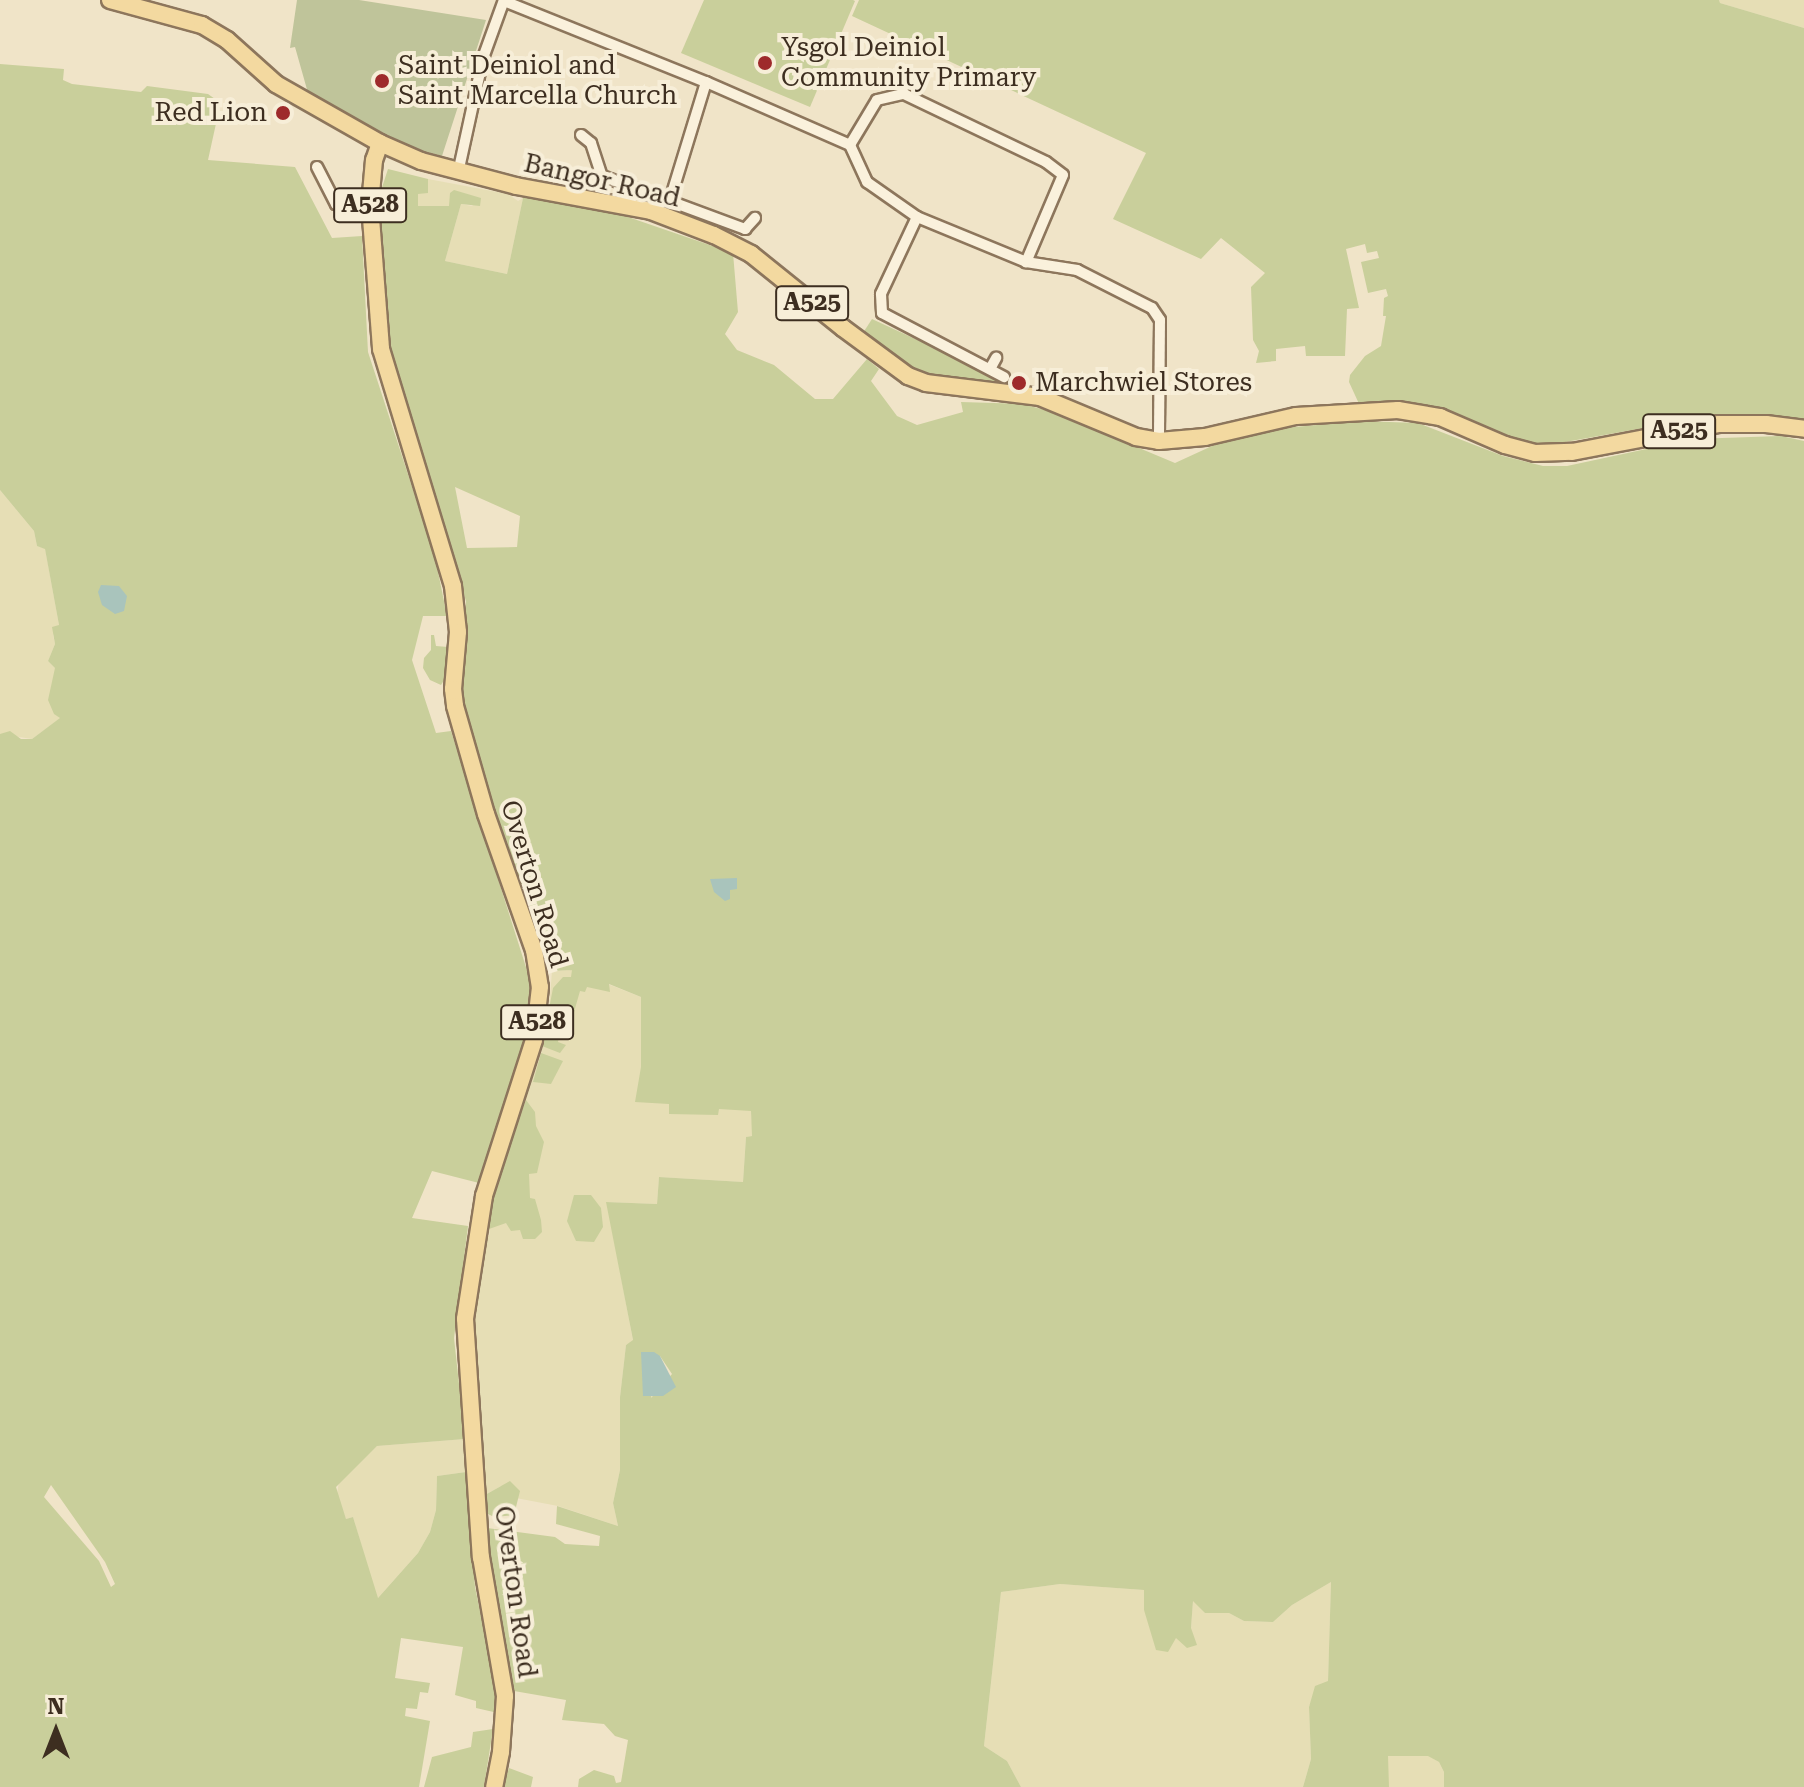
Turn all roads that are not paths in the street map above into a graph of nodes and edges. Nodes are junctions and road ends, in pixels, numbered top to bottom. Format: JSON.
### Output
{"nodes":[{"id":1,"x":110,"y":0,"type":"edge"},
{"id":2,"x":504,"y":0,"type":"edge"},
{"id":3,"x":706,"y":82,"type":"junction"},
{"id":4,"x":581,"y":135,"type":"dead end"},
{"id":5,"x":380,"y":143,"type":"junction"},
{"id":6,"x":850,"y":145,"type":"junction"},
{"id":7,"x":317,"y":167,"type":"dead end"},
{"id":8,"x":458,"y":173,"type":"junction"},
{"id":9,"x":670,"y":200,"type":"junction"},
{"id":10,"x":370,"y":205,"type":"junction"},
{"id":11,"x":917,"y":217,"type":"junction"},
{"id":12,"x":755,"y":218,"type":"dead end"},
{"id":13,"x":1026,"y":262,"type":"junction"},
{"id":14,"x":996,"y":358,"type":"dead end"},
{"id":15,"x":990,"y":369,"type":"junction"},
{"id":16,"x":1004,"y":377,"type":"dead end"},
{"id":17,"x":1804,"y":429,"type":"edge"},
{"id":18,"x":1159,"y":441,"type":"junction"},
{"id":19,"x":494,"y":1787,"type":"edge"}],
"edges":[{"from":1,"to":5,"type":"main road","number":"A525"},
{"from":2,"to":3,"type":"street"},
{"from":2,"to":8,"type":"street"},
{"from":3,"to":6,"type":"street"},
{"from":3,"to":9,"type":"street"},
{"from":4,"to":9,"type":"street"},
{"from":5,"to":8,"type":"main road","name":"Bangor Road","number":"A525"},
{"from":5,"to":10,"type":"main road","name":"Overton Road","number":"A528"},
{"from":6,"to":11,"type":"street"},
{"from":6,"to":13,"type":"street"},
{"from":7,"to":10,"type":"street"},
{"from":8,"to":18,"type":"main road","name":"Bangor Road","number":"A525"},
{"from":9,"to":12,"type":"street"},
{"from":10,"to":19,"type":"main road","name":"Overton Road","number":"A528"},
{"from":11,"to":13,"type":"street"},
{"from":11,"to":15,"type":"street"},
{"from":13,"to":18,"type":"street"},
{"from":14,"to":15,"type":"street"},
{"from":15,"to":16,"type":"street"},
{"from":17,"to":18,"type":"main road","name":"Bangor Road","number":"A525"}]}
